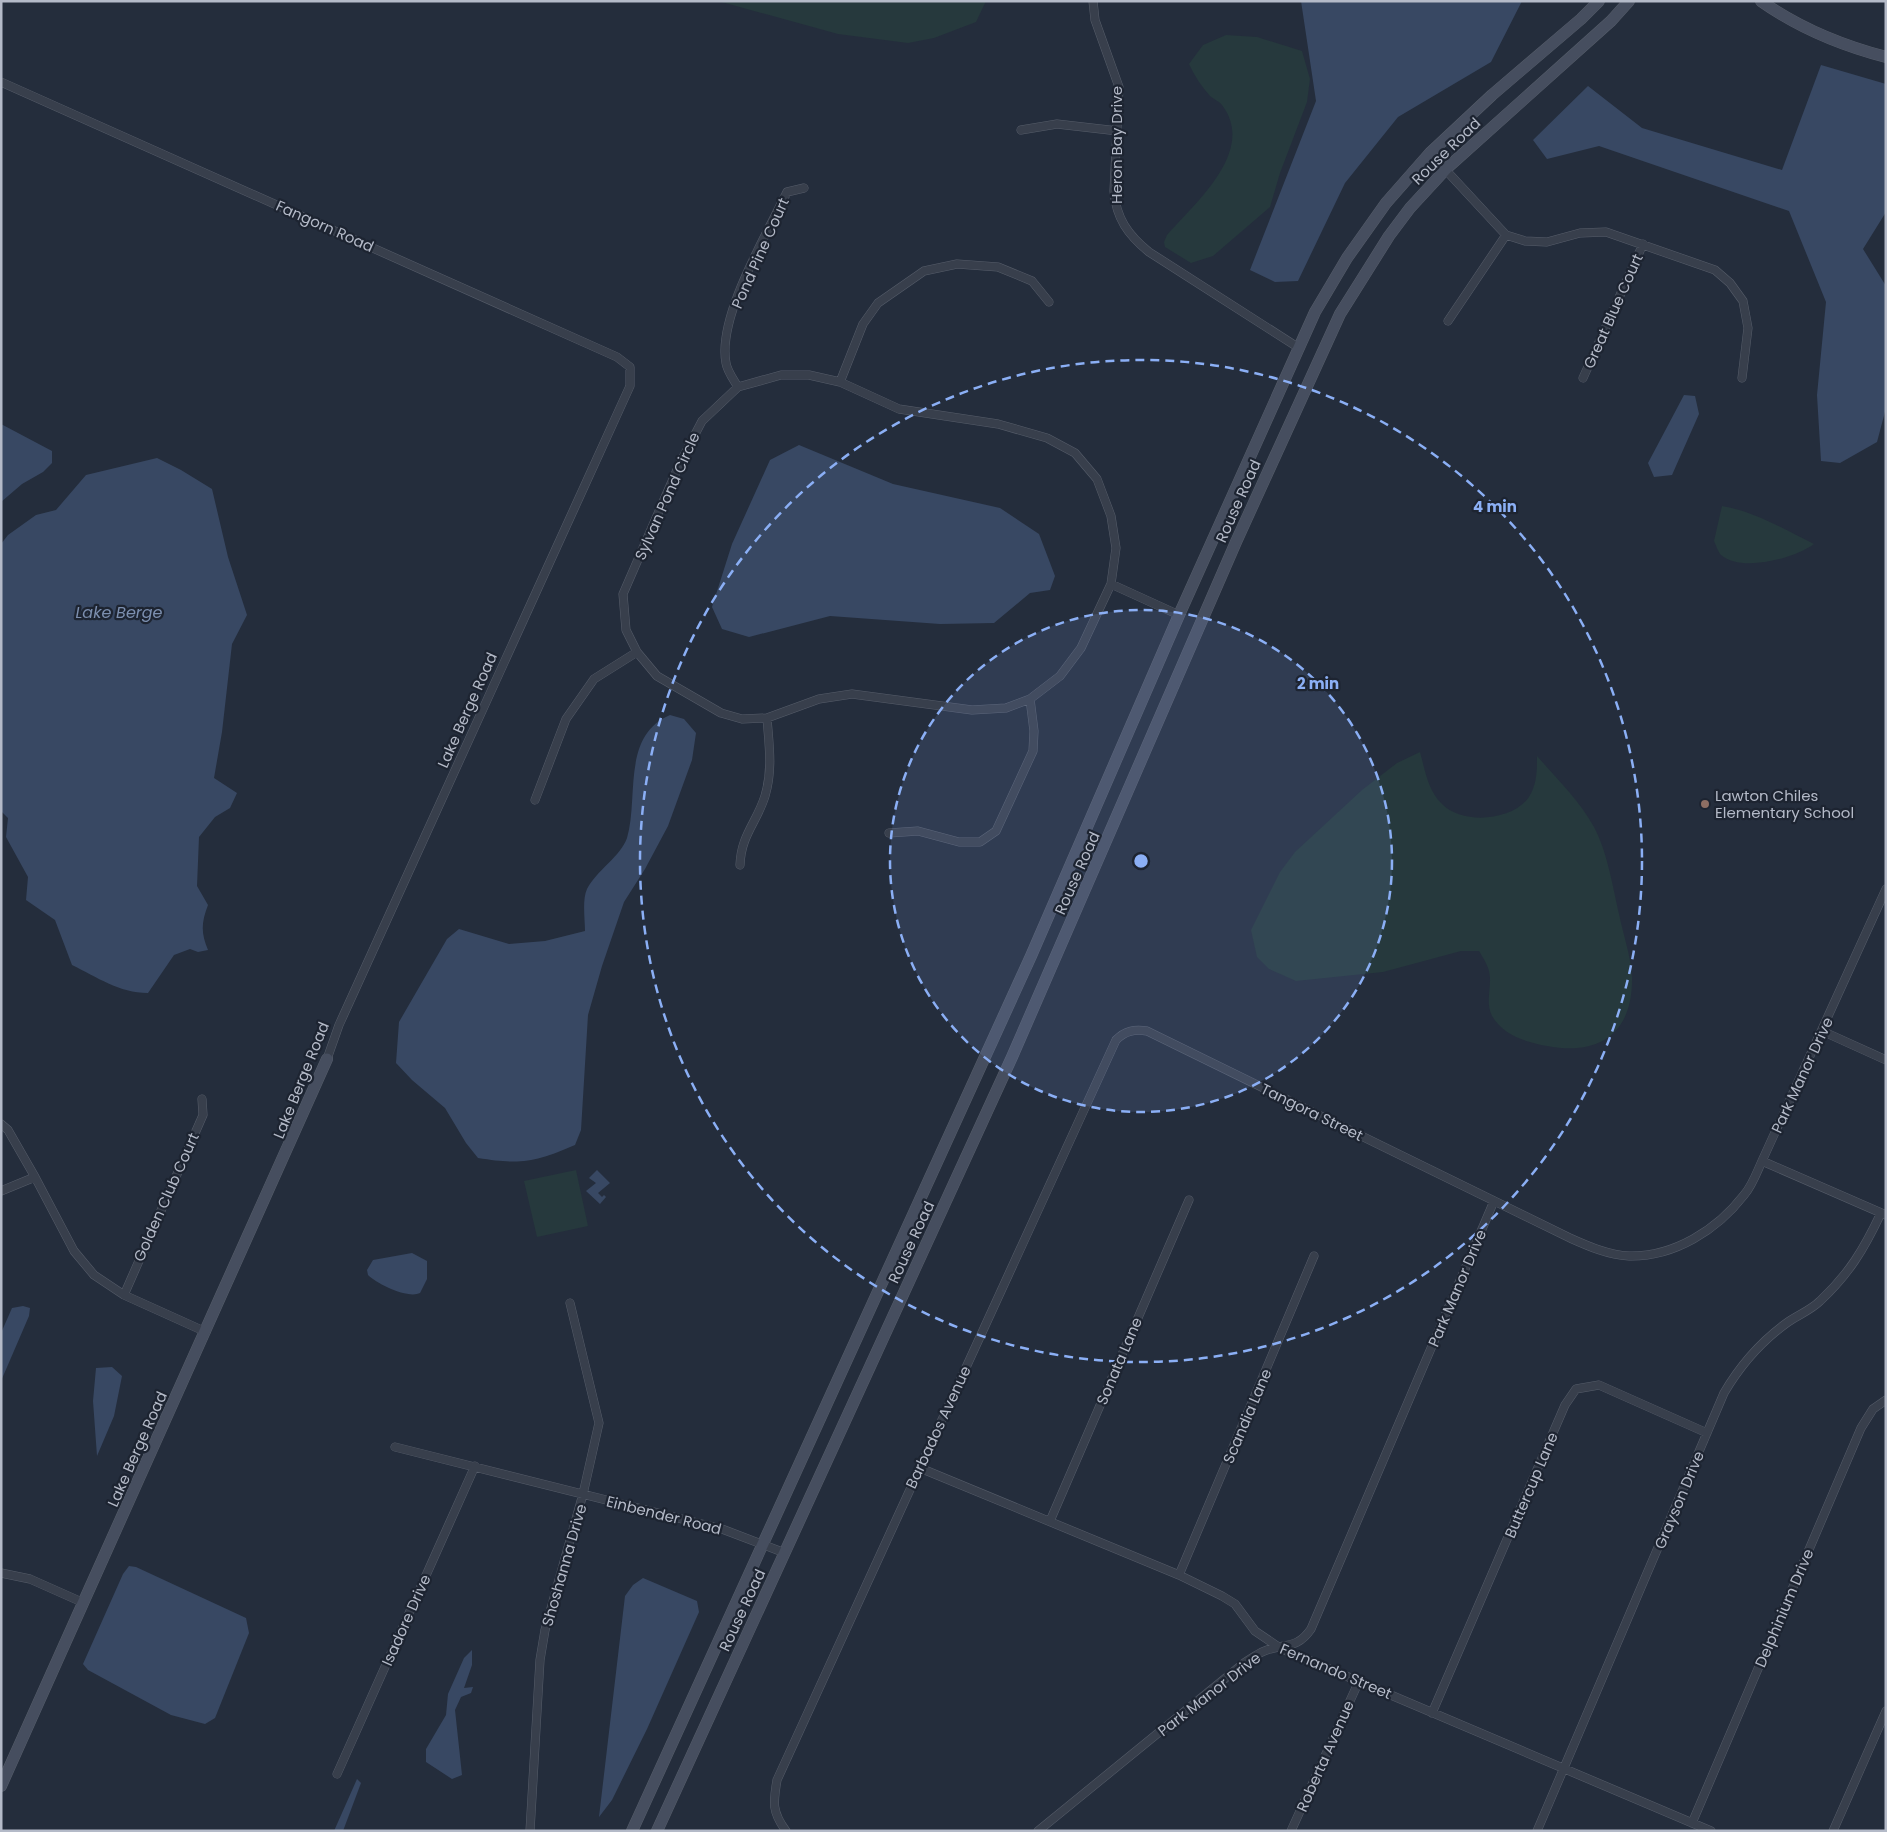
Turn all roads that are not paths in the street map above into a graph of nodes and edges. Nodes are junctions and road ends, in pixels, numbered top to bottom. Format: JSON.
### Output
{"nodes":[{"id":1,"x":1094,"y":1,"type":"edge"},
{"id":2,"x":1599,"y":1,"type":"edge"},
{"id":3,"x":1629,"y":1,"type":"edge"},
{"id":4,"x":1764,"y":2,"type":"edge"},
{"id":5,"x":1886,"y":57,"type":"edge"},
{"id":6,"x":1,"y":82,"type":"edge"},
{"id":7,"x":1021,"y":130,"type":"dead end"},
{"id":8,"x":1118,"y":132,"type":"junction"},
{"id":9,"x":1430,"y":153,"type":"junction"},
{"id":10,"x":1446,"y":169,"type":"junction"},
{"id":11,"x":804,"y":188,"type":"dead end"},
{"id":12,"x":1506,"y":235,"type":"junction"},
{"id":13,"x":1643,"y":244,"type":"junction"},
{"id":14,"x":1049,"y":302,"type":"dead end"},
{"id":15,"x":1448,"y":321,"type":"dead end"},
{"id":16,"x":1299,"y":348,"type":"junction"},
{"id":17,"x":1583,"y":378,"type":"dead end"},
{"id":18,"x":1742,"y":378,"type":"dead end"},
{"id":19,"x":840,"y":382,"type":"junction"},
{"id":20,"x":630,"y":386,"type":"joint"},
{"id":21,"x":738,"y":387,"type":"junction"},
{"id":22,"x":1110,"y":584,"type":"junction"},
{"id":23,"x":1179,"y":615,"type":"junction"},
{"id":24,"x":636,"y":652,"type":"junction"},
{"id":25,"x":1030,"y":699,"type":"junction"},
{"id":26,"x":767,"y":718,"type":"junction"},
{"id":27,"x":535,"y":800,"type":"dead end"},
{"id":28,"x":889,"y":833,"type":"dead end"},
{"id":29,"x":740,"y":865,"type":"dead end"},
{"id":30,"x":1886,"y":889,"type":"edge"},
{"id":31,"x":1884,"y":899,"type":"edge"},
{"id":32,"x":1129,"y":1031,"type":"joint"},
{"id":33,"x":1822,"y":1031,"type":"junction"},
{"id":34,"x":327,"y":1059,"type":"joint"},
{"id":35,"x":1886,"y":1060,"type":"edge"},
{"id":36,"x":202,"y":1099,"type":"dead end"},
{"id":37,"x":1,"y":1124,"type":"edge"},
{"id":38,"x":1762,"y":1161,"type":"junction"},
{"id":39,"x":35,"y":1177,"type":"junction"},
{"id":40,"x":1,"y":1191,"type":"edge"},
{"id":41,"x":1189,"y":1200,"type":"dead end"},
{"id":42,"x":1494,"y":1201,"type":"junction"},
{"id":43,"x":1883,"y":1214,"type":"edge"},
{"id":44,"x":1314,"y":1256,"type":"dead end"},
{"id":45,"x":124,"y":1295,"type":"junction"},
{"id":46,"x":570,"y":1303,"type":"dead end"},
{"id":47,"x":206,"y":1332,"type":"junction"},
{"id":48,"x":1886,"y":1400,"type":"edge"},
{"id":49,"x":1707,"y":1434,"type":"junction"},
{"id":50,"x":396,"y":1447,"type":"dead end"},
{"id":51,"x":475,"y":1466,"type":"junction"},
{"id":52,"x":920,"y":1468,"type":"junction"},
{"id":53,"x":583,"y":1494,"type":"junction"},
{"id":54,"x":1050,"y":1522,"type":"junction"},
{"id":55,"x":763,"y":1545,"type":"junction"},
{"id":56,"x":785,"y":1553,"type":"junction"},
{"id":57,"x":3,"y":1573,"type":"edge"},
{"id":58,"x":1179,"y":1575,"type":"junction"},
{"id":59,"x":1,"y":1582,"type":"edge"},
{"id":60,"x":84,"y":1603,"type":"junction"},
{"id":61,"x":1280,"y":1648,"type":"junction"},
{"id":62,"x":1358,"y":1680,"type":"junction"},
{"id":63,"x":1886,"y":1710,"type":"edge"},
{"id":64,"x":1432,"y":1713,"type":"junction"},
{"id":65,"x":1564,"y":1768,"type":"junction"},
{"id":66,"x":337,"y":1774,"type":"dead end"},
{"id":67,"x":1,"y":1786,"type":"edge"},
{"id":68,"x":1692,"y":1823,"type":"junction"},
{"id":69,"x":530,"y":1831,"type":"edge"},
{"id":70,"x":632,"y":1831,"type":"edge"},
{"id":71,"x":657,"y":1831,"type":"edge"},
{"id":72,"x":786,"y":1831,"type":"edge"},
{"id":73,"x":1038,"y":1831,"type":"edge"},
{"id":74,"x":1291,"y":1831,"type":"edge"},
{"id":75,"x":1537,"y":1831,"type":"edge"},
{"id":76,"x":1711,"y":1831,"type":"edge"},
{"id":77,"x":1833,"y":1831,"type":"edge"}],
"edges":[{"from":1,"to":8,"type":"street","name":"Heron Bay Drive"},
{"from":2,"to":9,"type":"street","name":"Rouse Road"},
{"from":3,"to":10,"type":"street","name":"Rouse Road"},
{"from":4,"to":5,"type":"street"},
{"from":6,"to":20,"type":"street","name":"Fangorn Road"},
{"from":7,"to":8,"type":"street"},
{"from":8,"to":16,"type":"street","name":"Heron Bay Drive"},
{"from":9,"to":10,"type":"street"},
{"from":9,"to":16,"type":"street","name":"Rouse Road"},
{"from":10,"to":12,"type":"street"},
{"from":10,"to":56,"type":"street","name":"Rouse Road"},
{"from":11,"to":21,"type":"street","name":"Pond Pine Court"},
{"from":12,"to":13,"type":"street"},
{"from":12,"to":15,"type":"street"},
{"from":13,"to":17,"type":"street","name":"Great Blue Court"},
{"from":13,"to":18,"type":"street"},
{"from":14,"to":19,"type":"street"},
{"from":16,"to":23,"type":"street","name":"Rouse Road"},
{"from":19,"to":21,"type":"street","name":"Sylvan Pond Circle"},
{"from":19,"to":22,"type":"street","name":"Sylvan Pond Circle"},
{"from":20,"to":34,"type":"street","name":"Lake Berge Road"},
{"from":21,"to":24,"type":"street","name":"Sylvan Pond Circle"},
{"from":22,"to":23,"type":"street"},
{"from":22,"to":25,"type":"street","name":"Sylvan Pond Circle"},
{"from":23,"to":55,"type":"street","name":"Rouse Road"},
{"from":24,"to":26,"type":"street","name":"Sylvan Pond Circle"},
{"from":24,"to":27,"type":"street"},
{"from":25,"to":26,"type":"street","name":"Sylvan Pond Circle"},
{"from":25,"to":28,"type":"street"},
{"from":26,"to":29,"type":"street"},
{"from":30,"to":31,"type":"street","name":"Park Manor Drive"},
{"from":31,"to":33,"type":"street","name":"Park Manor Drive"},
{"from":32,"to":42,"type":"street","name":"Tangora Street"},
{"from":32,"to":52,"type":"street","name":"Barbados Avenue"},
{"from":33,"to":35,"type":"street"},
{"from":33,"to":38,"type":"street","name":"Park Manor Drive"},
{"from":34,"to":47,"type":"street","name":"Lake Berge Road"},
{"from":36,"to":45,"type":"street","name":"Golden Club Court"},
{"from":37,"to":39,"type":"street"},
{"from":38,"to":42,"type":"street","name":"Park Manor Drive"},
{"from":38,"to":43,"type":"street"},
{"from":39,"to":40,"type":"street"},
{"from":39,"to":45,"type":"street"},
{"from":41,"to":54,"type":"street","name":"Sonata Lane"},
{"from":42,"to":61,"type":"street","name":"Park Manor Drive"},
{"from":43,"to":49,"type":"street","name":"Grayson Drive"},
{"from":44,"to":58,"type":"street","name":"Scandia Lane"},
{"from":45,"to":47,"type":"street"},
{"from":46,"to":53,"type":"street","name":"Shoshanna Drive"},
{"from":47,"to":60,"type":"street","name":"Lake Berge Road"},
{"from":48,"to":68,"type":"street","name":"Delphinium Drive"},
{"from":49,"to":64,"type":"street","name":"Buttercup Lane"},
{"from":49,"to":65,"type":"street","name":"Grayson Drive"},
{"from":50,"to":51,"type":"street","name":"Einbender Road"},
{"from":51,"to":53,"type":"street","name":"Einbender Road"},
{"from":51,"to":66,"type":"street","name":"Isadore Drive"},
{"from":52,"to":54,"type":"street","name":"Fernando Street"},
{"from":52,"to":72,"type":"street","name":"Barbados Avenue"},
{"from":53,"to":55,"type":"street","name":"Einbender Road"},
{"from":53,"to":69,"type":"street","name":"Shoshanna Drive"},
{"from":54,"to":58,"type":"street","name":"Fernando Street"},
{"from":55,"to":56,"type":"street","name":"Einbender Road"},
{"from":55,"to":70,"type":"street","name":"Rouse Road"},
{"from":56,"to":71,"type":"street","name":"Rouse Road"},
{"from":57,"to":59,"type":"street"},
{"from":57,"to":60,"type":"street"},
{"from":58,"to":61,"type":"street","name":"Fernando Street"},
{"from":60,"to":67,"type":"street","name":"Lake Berge Road"},
{"from":61,"to":62,"type":"street","name":"Fernando Street"},
{"from":61,"to":73,"type":"street","name":"Park Manor Drive"},
{"from":62,"to":64,"type":"street","name":"Fernando Street"},
{"from":62,"to":74,"type":"street","name":"Roberta Avenue"},
{"from":63,"to":77,"type":"street"},
{"from":64,"to":65,"type":"street","name":"Fernando Street"},
{"from":65,"to":68,"type":"street","name":"Fernando Street"},
{"from":65,"to":75,"type":"street","name":"Grayson Drive"},
{"from":68,"to":76,"type":"street","name":"Fernando Street"}]}
